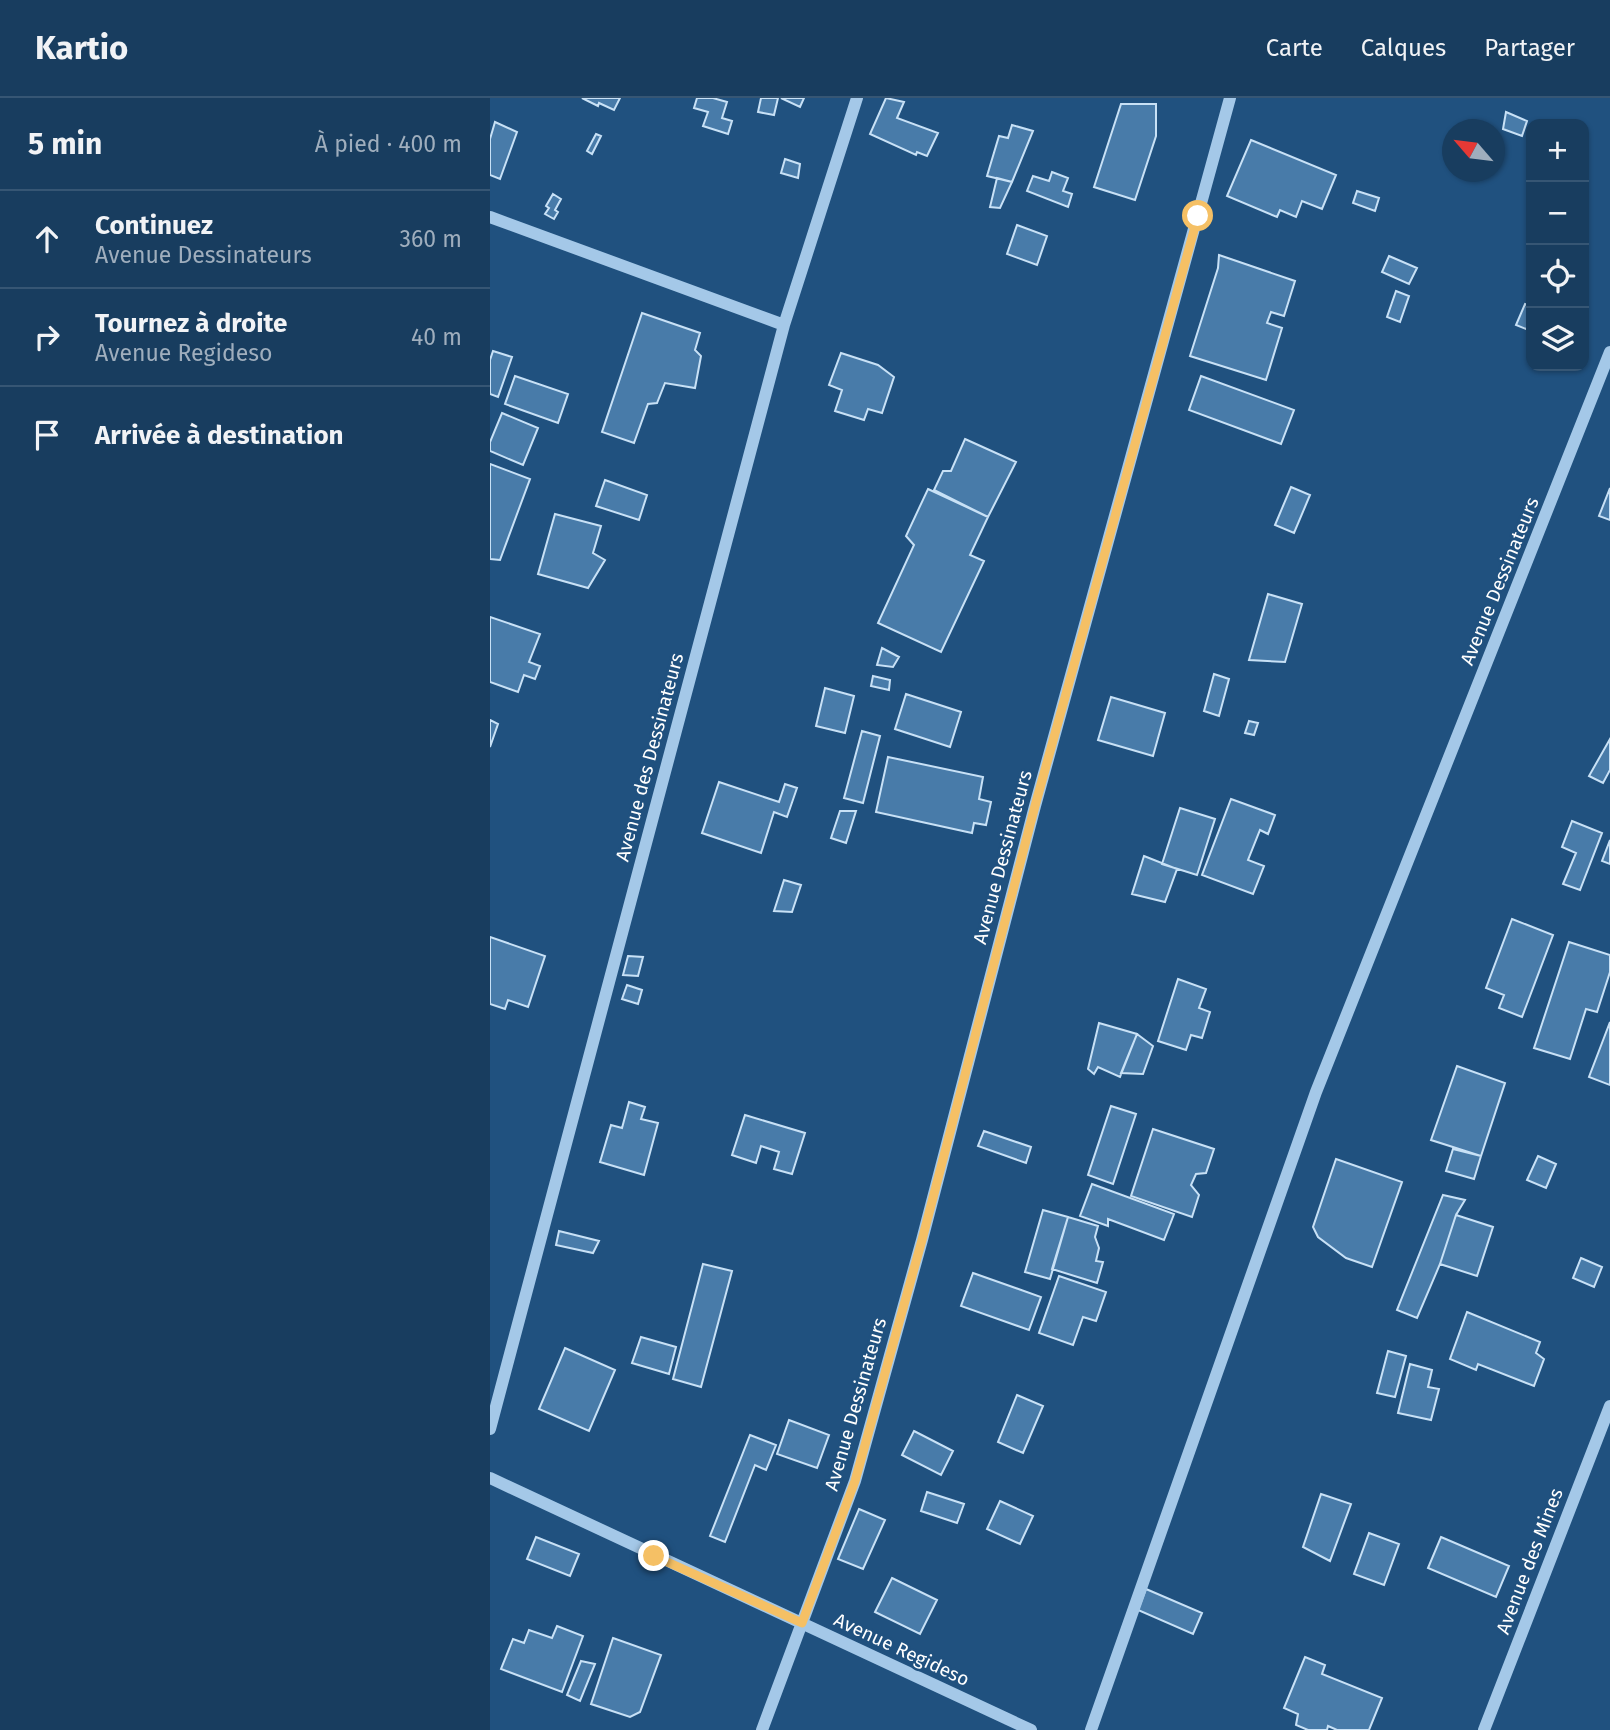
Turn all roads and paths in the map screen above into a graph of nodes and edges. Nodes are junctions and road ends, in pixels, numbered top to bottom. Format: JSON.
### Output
{"nodes":[{"id":1,"x":857,"y":98,"type":"edge"},
{"id":2,"x":1230,"y":98,"type":"edge"},
{"id":3,"x":490,"y":217,"type":"edge"},
{"id":4,"x":784,"y":325,"type":"junction"},
{"id":5,"x":1610,"y":352,"type":"edge"},
{"id":6,"x":1610,"y":1406,"type":"edge"},
{"id":7,"x":490,"y":1429,"type":"edge"},
{"id":8,"x":490,"y":1478,"type":"edge"},
{"id":9,"x":802,"y":1623,"type":"junction"},
{"id":10,"x":762,"y":1730,"type":"edge"},
{"id":11,"x":1031,"y":1730,"type":"edge"},
{"id":12,"x":1091,"y":1730,"type":"edge"},
{"id":13,"x":1484,"y":1730,"type":"edge"}],
"edges":[{"from":1,"to":4,"type":"street","name":"Avenue des Dessinateurs"},
{"from":2,"to":9,"type":"street","name":"Avenue Dessinateurs"},
{"from":3,"to":4,"type":"street"},
{"from":4,"to":7,"type":"street","name":"Avenue des Dessinateurs"},
{"from":5,"to":12,"type":"street","name":"Avenue Dessinateurs"},
{"from":6,"to":13,"type":"street","name":"Avenue des Mines"},
{"from":8,"to":9,"type":"street","name":"Avenue Regideso"},
{"from":9,"to":10,"type":"street","name":"Avenue Dessinateurs"},
{"from":9,"to":11,"type":"street","name":"Avenue Regideso"}]}
